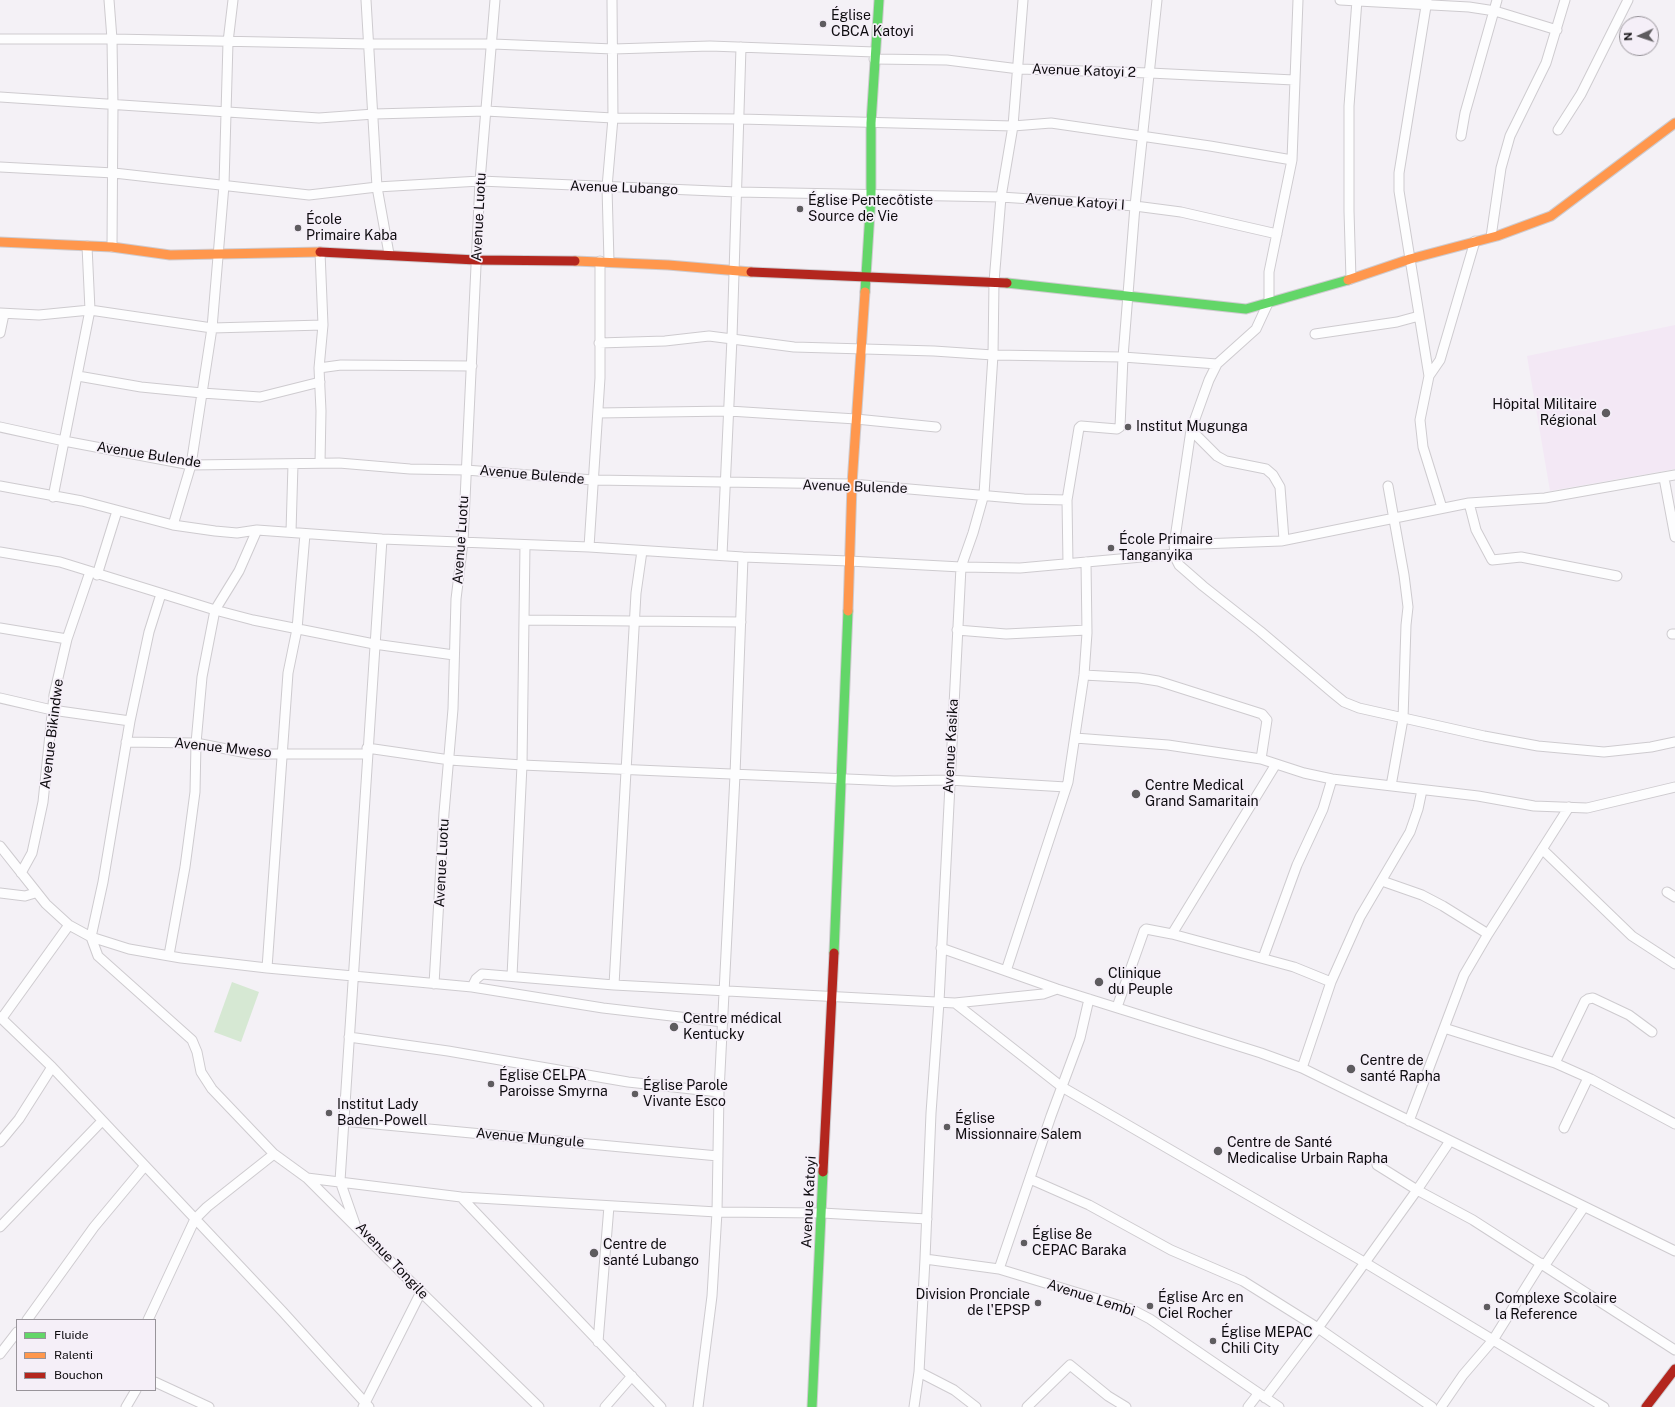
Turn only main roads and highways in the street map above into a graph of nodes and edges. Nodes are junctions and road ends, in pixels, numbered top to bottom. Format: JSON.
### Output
{"nodes":[{"id":1,"x":879,"y":0,"type":"edge"},
{"id":2,"x":1675,"y":123,"type":"edge"},
{"id":3,"x":0,"y":242,"type":"edge"},
{"id":4,"x":866,"y":276,"type":"junction"},
{"id":5,"x":1675,"y":1369,"type":"edge"},
{"id":6,"x":812,"y":1407,"type":"edge"},
{"id":7,"x":1646,"y":1407,"type":"edge"}],
"edges":[{"from":1,"to":4,"type":"main road","name":"Avenue Katoyi"},
{"from":2,"to":4,"type":"main road"},
{"from":3,"to":4,"type":"main road"},
{"from":4,"to":6,"type":"main road","name":"Avenue Katoyi"},
{"from":5,"to":7,"type":"main road"}]}
